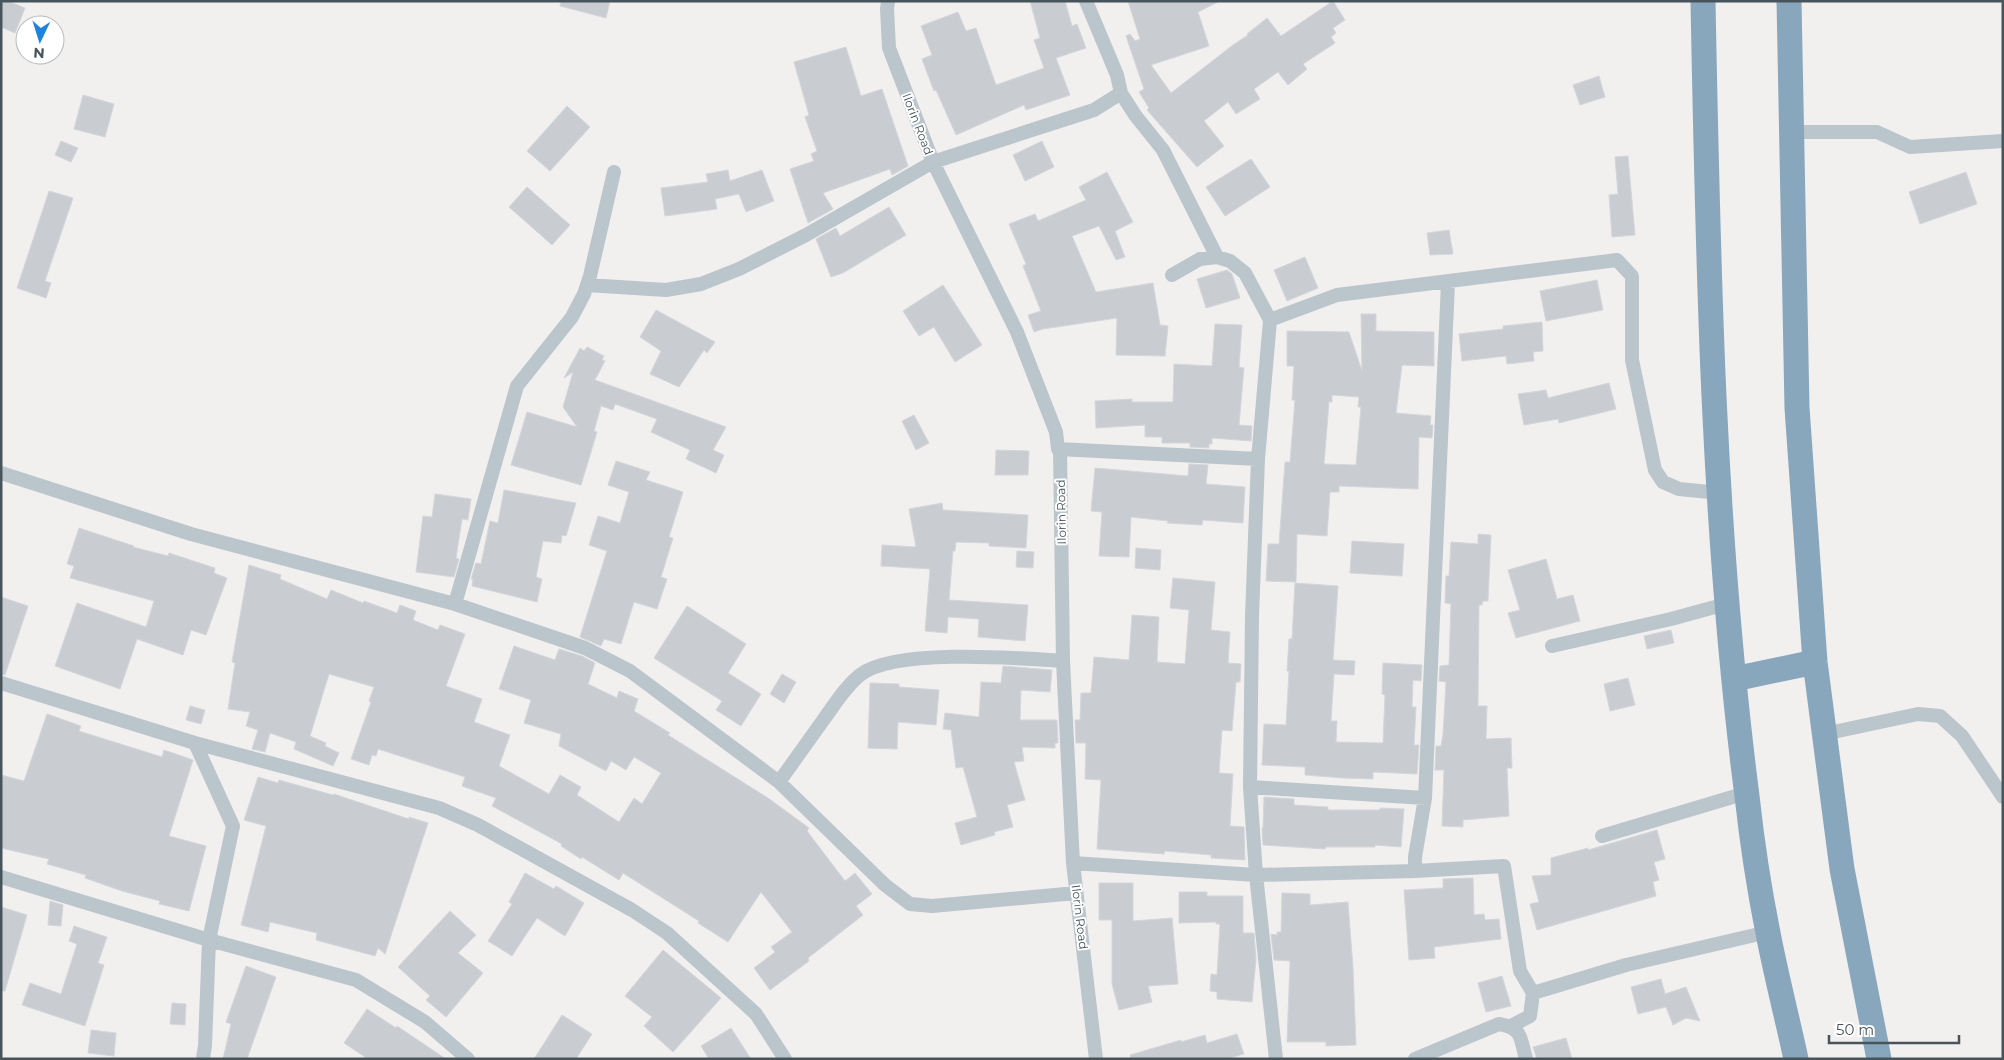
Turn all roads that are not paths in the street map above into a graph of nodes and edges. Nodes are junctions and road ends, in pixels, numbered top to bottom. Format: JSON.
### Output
{"nodes":[{"id":1,"x":888,"y":1,"type":"edge"},
{"id":2,"x":1703,"y":1,"type":"edge"},
{"id":3,"x":1789,"y":1,"type":"edge"},
{"id":4,"x":1087,"y":2,"type":"edge"},
{"id":5,"x":1121,"y":92,"type":"junction"},
{"id":6,"x":1790,"y":132,"type":"junction"},
{"id":7,"x":2003,"y":141,"type":"edge"},
{"id":8,"x":933,"y":162,"type":"junction"},
{"id":9,"x":614,"y":172,"type":"dead end"},
{"id":10,"x":1217,"y":257,"type":"junction"},
{"id":11,"x":1172,"y":275,"type":"dead end"},
{"id":12,"x":1448,"y":283,"type":"junction"},
{"id":13,"x":587,"y":285,"type":"junction"},
{"id":14,"x":1270,"y":320,"type":"junction"},
{"id":15,"x":1058,"y":449,"type":"junction"},
{"id":16,"x":1258,"y":459,"type":"junction"},
{"id":17,"x":1,"y":473,"type":"edge"},
{"id":18,"x":1720,"y":492,"type":"junction"},
{"id":19,"x":455,"y":604,"type":"junction"},
{"id":20,"x":1726,"y":604,"type":"junction"},
{"id":21,"x":1552,"y":646,"type":"dead end"},
{"id":22,"x":1063,"y":661,"type":"junction"},
{"id":23,"x":1815,"y":662,"type":"junction"},
{"id":24,"x":1734,"y":679,"type":"junction"},
{"id":25,"x":1,"y":683,"type":"edge"},
{"id":26,"x":1824,"y":734,"type":"junction"},
{"id":27,"x":196,"y":743,"type":"junction"},
{"id":28,"x":779,"y":782,"type":"junction"},
{"id":29,"x":1250,"y":787,"type":"junction"},
{"id":30,"x":1746,"y":793,"type":"junction"},
{"id":31,"x":2003,"y":797,"type":"edge"},
{"id":32,"x":1425,"y":798,"type":"junction"},
{"id":33,"x":1602,"y":836,"type":"dead end"},
{"id":34,"x":1073,"y":863,"type":"junction"},
{"id":35,"x":1415,"y":872,"type":"junction"},
{"id":36,"x":1256,"y":874,"type":"junction"},
{"id":37,"x":1,"y":877,"type":"edge"},
{"id":38,"x":1076,"y":893,"type":"junction"},
{"id":39,"x":1768,"y":932,"type":"junction"},
{"id":40,"x":209,"y":940,"type":"junction"},
{"id":41,"x":1533,"y":993,"type":"junction"},
{"id":42,"x":1512,"y":1026,"type":"junction"},
{"id":43,"x":1798,"y":1056,"type":"edge"},
{"id":44,"x":203,"y":1059,"type":"edge"},
{"id":45,"x":468,"y":1059,"type":"edge"},
{"id":46,"x":785,"y":1059,"type":"edge"},
{"id":47,"x":1096,"y":1059,"type":"edge"},
{"id":48,"x":1276,"y":1059,"type":"edge"},
{"id":49,"x":1416,"y":1059,"type":"edge"},
{"id":50,"x":1526,"y":1059,"type":"edge"},
{"id":51,"x":1879,"y":1059,"type":"edge"}],
"edges":[{"from":1,"to":8,"type":"street","name":"Ilorin Road"},
{"from":2,"to":18,"type":"highway"},
{"from":3,"to":6,"type":"highway"},
{"from":4,"to":5,"type":"street"},
{"from":5,"to":8,"type":"street"},
{"from":5,"to":10,"type":"street"},
{"from":6,"to":7,"type":"street"},
{"from":6,"to":23,"type":"highway"},
{"from":8,"to":13,"type":"street"},
{"from":8,"to":15,"type":"street","name":"Ilorin Road"},
{"from":9,"to":13,"type":"street"},
{"from":10,"to":11,"type":"street"},
{"from":10,"to":14,"type":"street"},
{"from":12,"to":14,"type":"street"},
{"from":12,"to":18,"type":"street"},
{"from":12,"to":32,"type":"street"},
{"from":13,"to":19,"type":"street"},
{"from":14,"to":16,"type":"street"},
{"from":15,"to":16,"type":"street"},
{"from":15,"to":22,"type":"street","name":"Ilorin Road"},
{"from":16,"to":29,"type":"street"},
{"from":17,"to":19,"type":"street"},
{"from":18,"to":20,"type":"highway"},
{"from":19,"to":28,"type":"street"},
{"from":20,"to":21,"type":"street"},
{"from":20,"to":24,"type":"highway"},
{"from":22,"to":28,"type":"street"},
{"from":22,"to":34,"type":"street","name":"Ilorin Road"},
{"from":23,"to":24,"type":"highway"},
{"from":23,"to":26,"type":"highway"},
{"from":24,"to":30,"type":"highway"},
{"from":25,"to":27,"type":"street"},
{"from":26,"to":31,"type":"street"},
{"from":26,"to":51,"type":"highway"},
{"from":27,"to":40,"type":"street"},
{"from":27,"to":46,"type":"street"},
{"from":28,"to":38,"type":"street"},
{"from":29,"to":32,"type":"street"},
{"from":29,"to":36,"type":"street"},
{"from":30,"to":33,"type":"street"},
{"from":30,"to":39,"type":"highway"},
{"from":32,"to":35,"type":"street"},
{"from":34,"to":36,"type":"street"},
{"from":34,"to":38,"type":"street","name":"Ilorin Road"},
{"from":35,"to":36,"type":"street"},
{"from":35,"to":41,"type":"street"},
{"from":36,"to":48,"type":"street"},
{"from":37,"to":40,"type":"street"},
{"from":38,"to":47,"type":"street","name":"Ilorin Road"},
{"from":39,"to":41,"type":"street"},
{"from":39,"to":43,"type":"highway"},
{"from":40,"to":44,"type":"street"},
{"from":40,"to":45,"type":"street"},
{"from":41,"to":42,"type":"street"},
{"from":42,"to":49,"type":"street"},
{"from":42,"to":50,"type":"street"}]}
